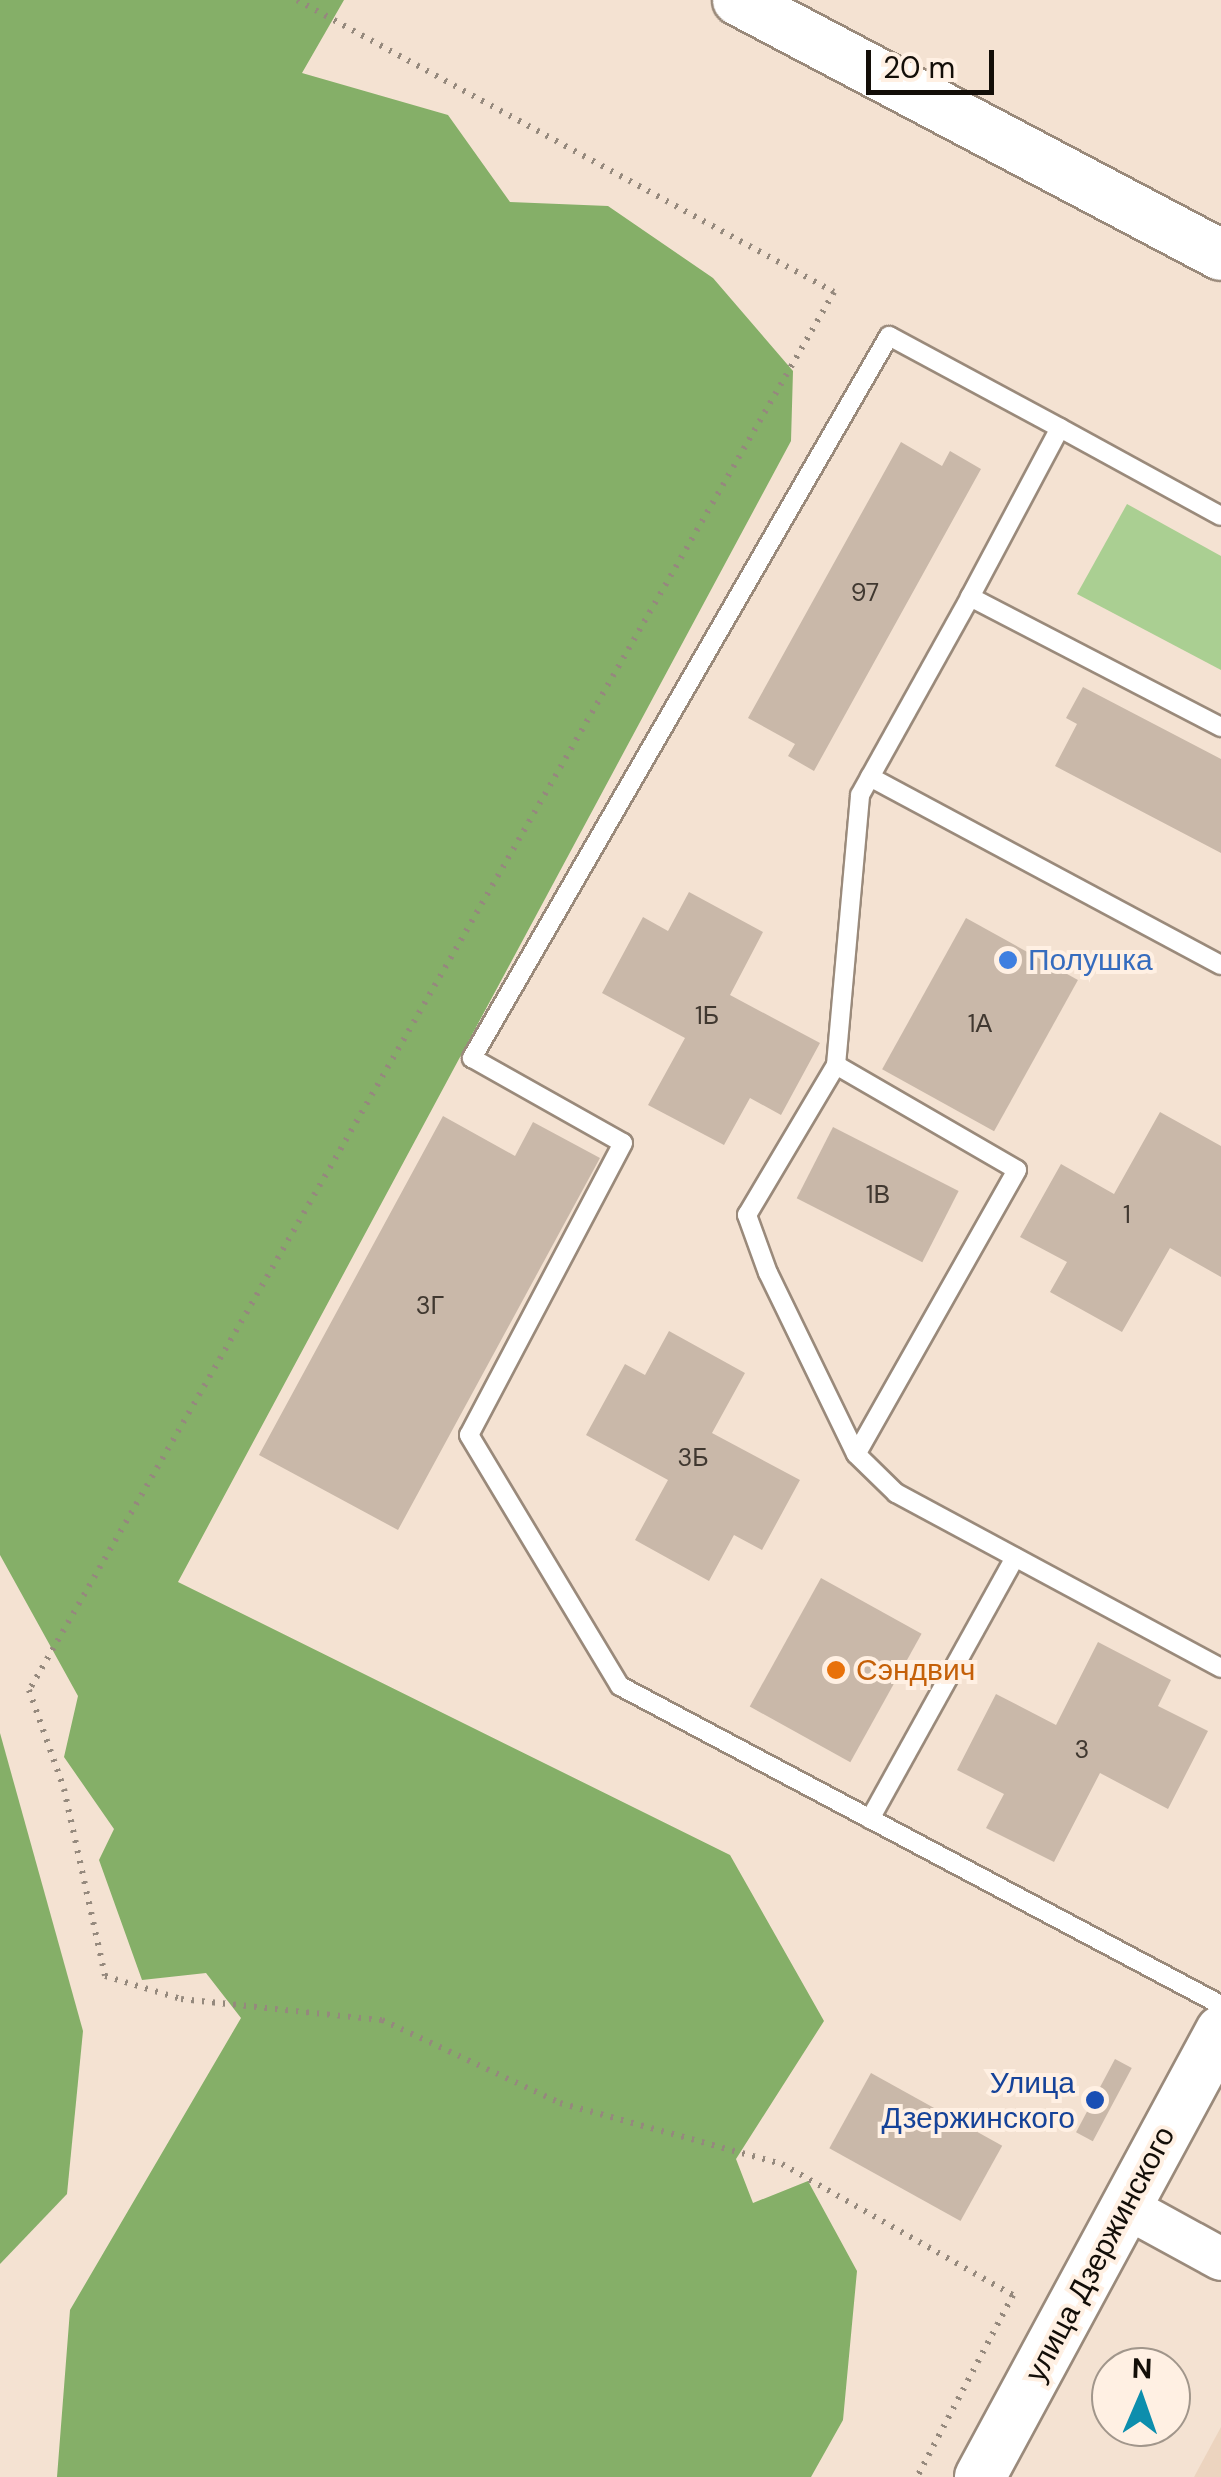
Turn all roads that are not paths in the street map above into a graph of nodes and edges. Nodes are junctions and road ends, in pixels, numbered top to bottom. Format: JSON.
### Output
{"nodes":[{"id":1,"x":738,"y":0,"type":"edge"},
{"id":2,"x":1221,"y":255,"type":"edge"},
{"id":3,"x":1060,"y":428,"type":"junction"},
{"id":4,"x":1221,"y":516,"type":"edge"},
{"id":5,"x":970,"y":597,"type":"junction"},
{"id":6,"x":1221,"y":727,"type":"edge"},
{"id":7,"x":870,"y":777,"type":"junction"},
{"id":8,"x":1221,"y":965,"type":"edge"},
{"id":9,"x":836,"y":1065,"type":"junction"},
{"id":10,"x":856,"y":1454,"type":"junction"},
{"id":11,"x":1015,"y":1557,"type":"junction"},
{"id":12,"x":1221,"y":1668,"type":"edge"},
{"id":13,"x":870,"y":1819,"type":"junction"},
{"id":14,"x":1221,"y":2005,"type":"edge"},
{"id":15,"x":1221,"y":2032,"type":"edge"},
{"id":16,"x":1126,"y":2207,"type":"junction"},
{"id":17,"x":1221,"y":2259,"type":"edge"},
{"id":18,"x":980,"y":2477,"type":"edge"}],
"edges":[{"from":1,"to":2,"type":"main road"},
{"from":3,"to":4,"type":"lane"},
{"from":3,"to":5,"type":"lane"},
{"from":3,"to":13,"type":"lane"},
{"from":5,"to":6,"type":"lane"},
{"from":5,"to":7,"type":"lane"},
{"from":7,"to":8,"type":"lane"},
{"from":7,"to":9,"type":"lane"},
{"from":9,"to":10,"type":"lane"},
{"from":9,"to":10,"type":"lane"},
{"from":10,"to":11,"type":"lane"},
{"from":11,"to":12,"type":"lane"},
{"from":11,"to":13,"type":"lane"},
{"from":13,"to":14,"type":"lane"},
{"from":15,"to":16,"type":"main road","name":"улица Дзержинского"},
{"from":16,"to":17,"type":"street"},
{"from":16,"to":18,"type":"main road","name":"улица Дзержинского"}]}
